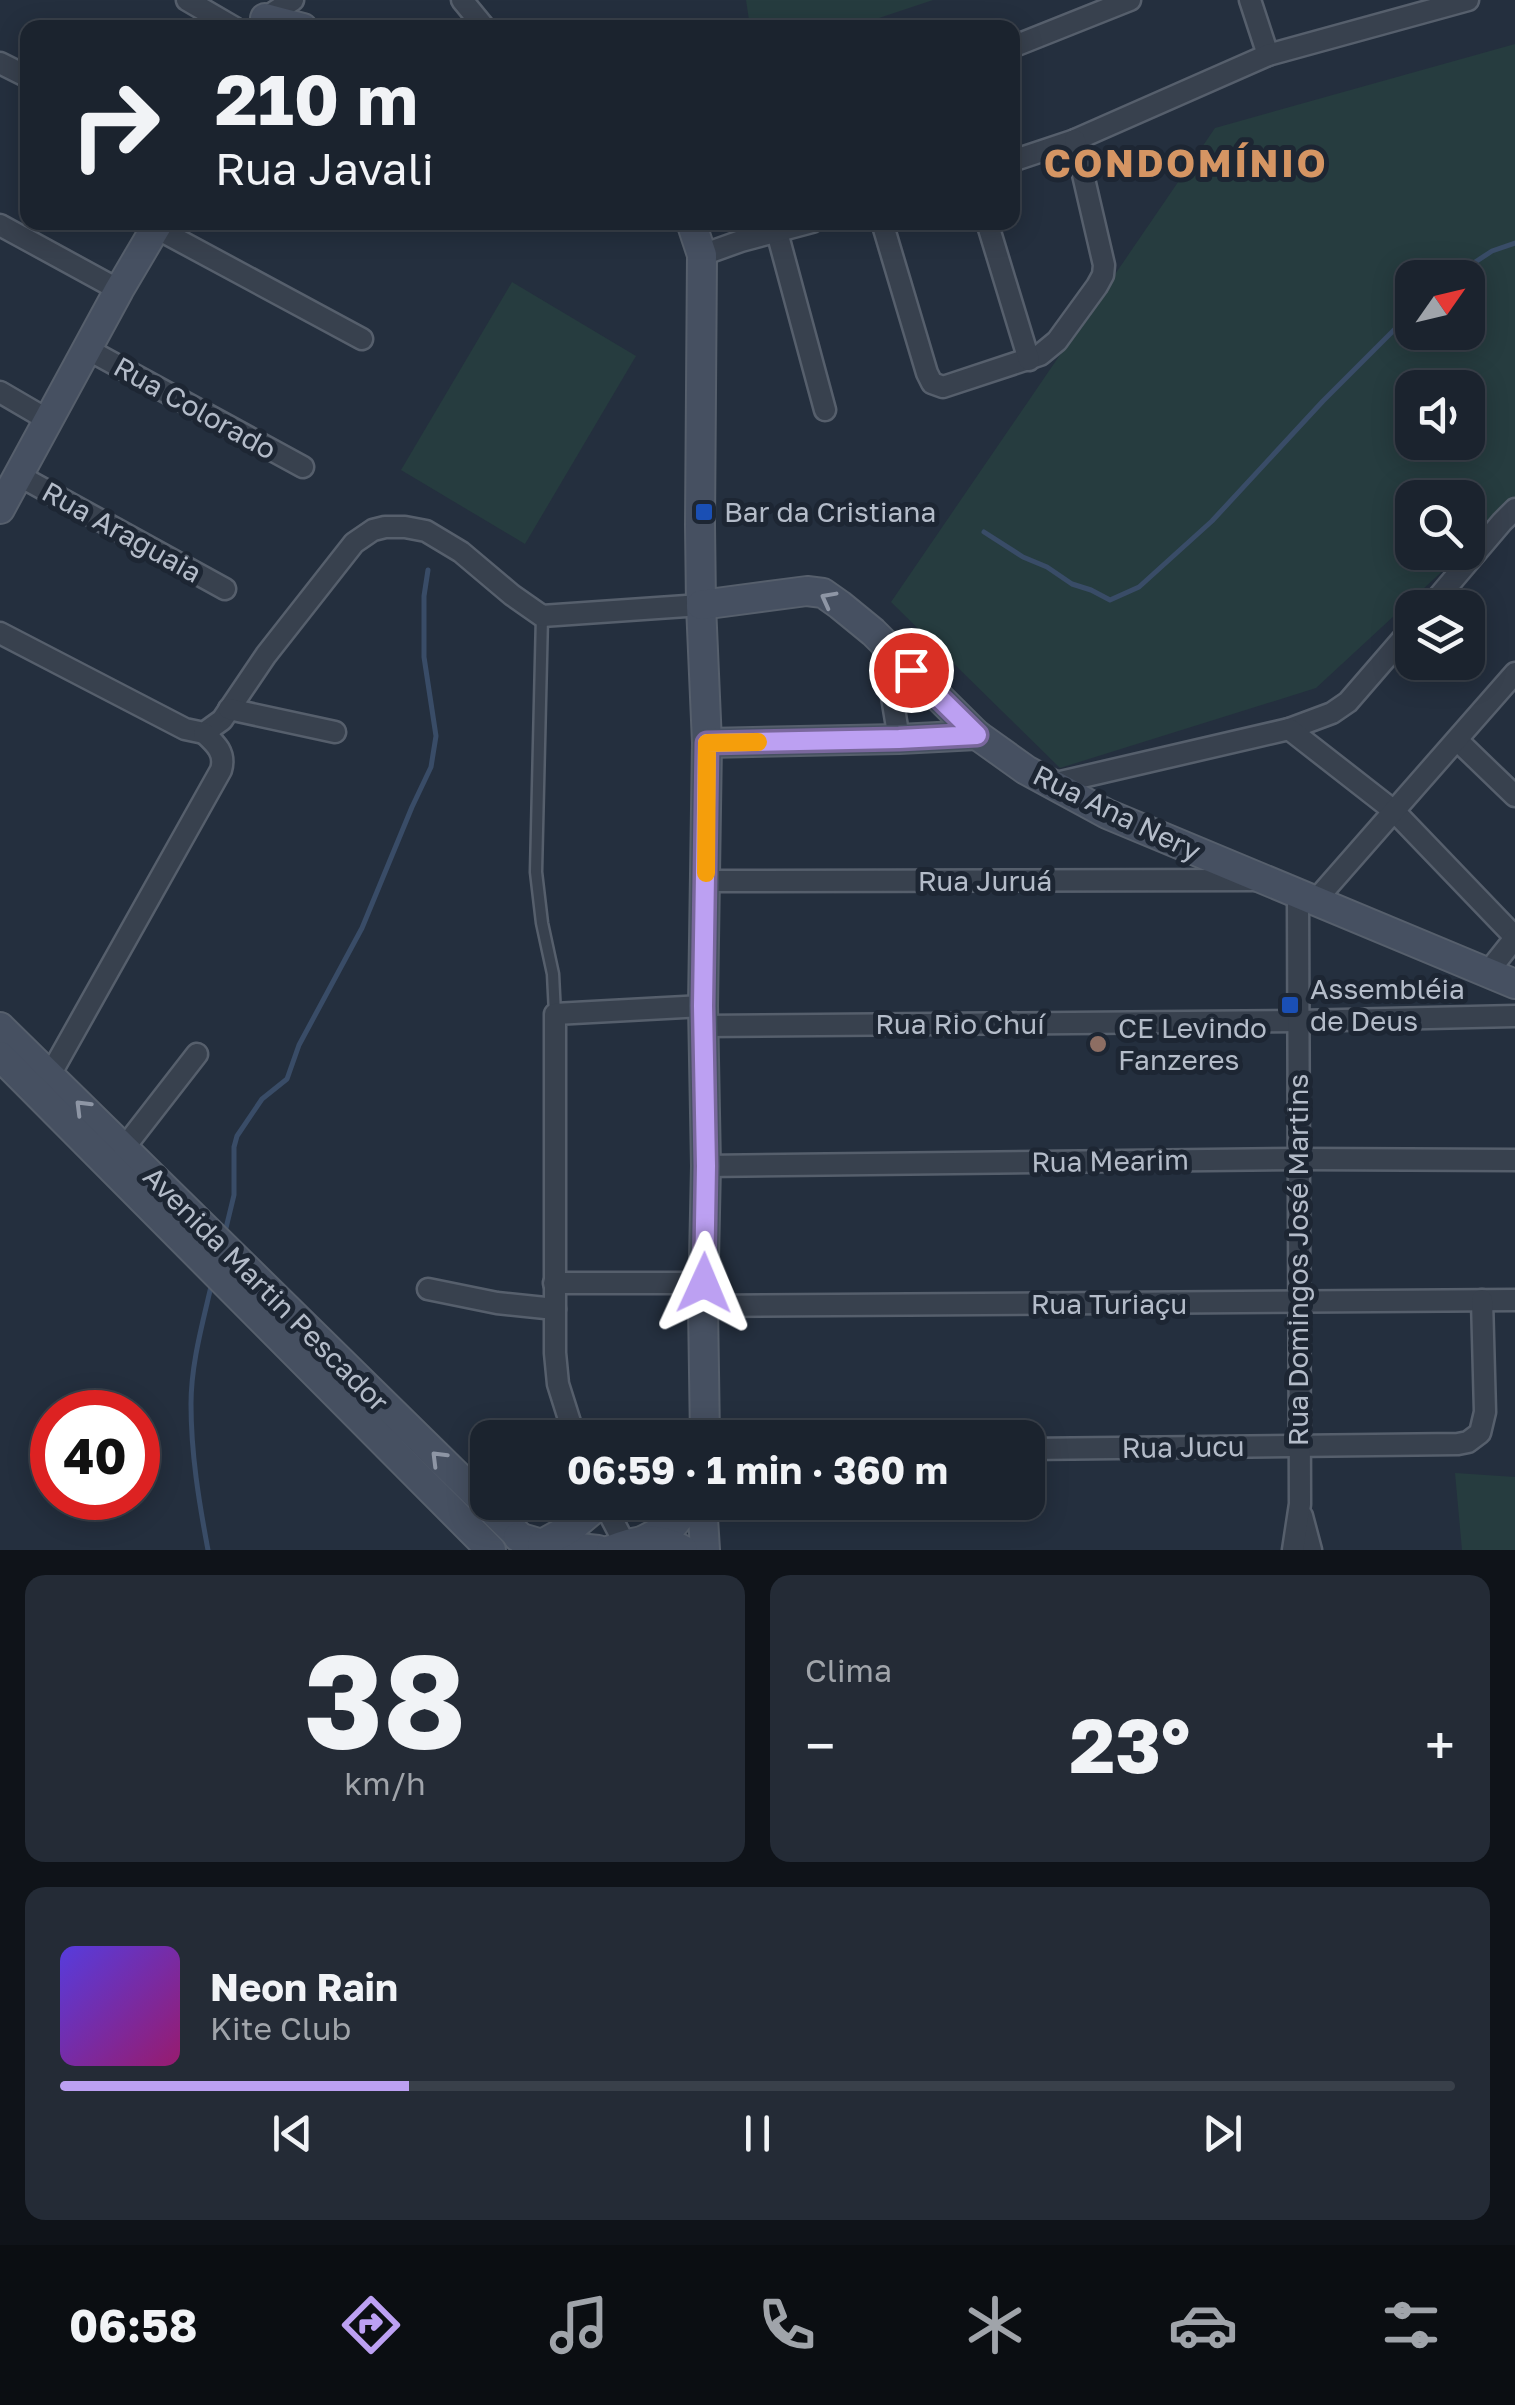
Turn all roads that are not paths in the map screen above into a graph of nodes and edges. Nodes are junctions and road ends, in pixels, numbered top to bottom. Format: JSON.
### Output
{"nodes":[{"id":1,"x":186,"y":0,"type":"edge"},
{"id":2,"x":294,"y":0,"type":"edge"},
{"id":3,"x":462,"y":0,"type":"edge"},
{"id":4,"x":1130,"y":0,"type":"edge"},
{"id":5,"x":1250,"y":0,"type":"edge"},
{"id":6,"x":1468,"y":0,"type":"edge"},
{"id":7,"x":261,"y":15,"type":"edge"},
{"id":8,"x":221,"y":20,"type":"edge"},
{"id":9,"x":478,"y":20,"type":"edge"},
{"id":10,"x":1020,"y":45,"type":"edge"},
{"id":11,"x":1268,"y":56,"type":"junction"},
{"id":12,"x":1074,"y":140,"type":"junction"},
{"id":13,"x":1020,"y":158,"type":"edge"},
{"id":14,"x":0,"y":225,"type":"edge"},
{"id":15,"x":155,"y":230,"type":"edge"},
{"id":16,"x":164,"y":230,"type":"edge"},
{"id":17,"x":694,"y":230,"type":"edge"},
{"id":18,"x":784,"y":230,"type":"edge"},
{"id":19,"x":884,"y":230,"type":"edge"},
{"id":20,"x":989,"y":230,"type":"edge"},
{"id":21,"x":738,"y":232,"type":"edge"},
{"id":22,"x":777,"y":232,"type":"junction"},
{"id":23,"x":702,"y":255,"type":"junction"},
{"id":24,"x":119,"y":290,"type":"junction"},
{"id":25,"x":362,"y":339,"type":"dead end"},
{"id":26,"x":87,"y":349,"type":"junction"},
{"id":27,"x":1029,"y":360,"type":"junction"},
{"id":28,"x":0,"y":392,"type":"edge"},
{"id":29,"x":825,"y":410,"type":"dead end"},
{"id":30,"x":48,"y":420,"type":"junction"},
{"id":31,"x":303,"y":467,"type":"dead end"},
{"id":32,"x":18,"y":475,"type":"junction"},
{"id":33,"x":0,"y":509,"type":"edge"},
{"id":34,"x":1515,"y":510,"type":"edge"},
{"id":35,"x":225,"y":589,"type":"dead end"},
{"id":36,"x":1444,"y":590,"type":"edge"},
{"id":37,"x":701,"y":605,"type":"junction"},
{"id":38,"x":542,"y":616,"type":"junction"},
{"id":39,"x":0,"y":633,"type":"edge"},
{"id":40,"x":883,"y":644,"type":"junction"},
{"id":41,"x":1395,"y":648,"type":"edge"},
{"id":42,"x":1515,"y":673,"type":"edge"},
{"id":43,"x":229,"y":709,"type":"junction"},
{"id":44,"x":1279,"y":731,"type":"junction"},
{"id":45,"x":336,"y":732,"type":"dead end"},
{"id":46,"x":204,"y":734,"type":"junction"},
{"id":47,"x":977,"y":735,"type":"junction"},
{"id":48,"x":899,"y":739,"type":"junction"},
{"id":49,"x":1457,"y":740,"type":"junction"},
{"id":50,"x":707,"y":743,"type":"junction"},
{"id":51,"x":1052,"y":784,"type":"junction"},
{"id":52,"x":1515,"y":796,"type":"edge"},
{"id":53,"x":1394,"y":811,"type":"junction"},
{"id":54,"x":1265,"y":880,"type":"junction"},
{"id":55,"x":706,"y":881,"type":"junction"},
{"id":56,"x":1306,"y":898,"type":"junction"},
{"id":57,"x":1515,"y":937,"type":"edge"},
{"id":58,"x":1488,"y":972,"type":"junction"},
{"id":59,"x":1515,"y":984,"type":"edge"},
{"id":60,"x":554,"y":1014,"type":"junction"},
{"id":61,"x":704,"y":1016,"type":"junction"},
{"id":62,"x":1515,"y":1016,"type":"edge"},
{"id":63,"x":1299,"y":1021,"type":"junction"},
{"id":64,"x":0,"y":1027,"type":"edge"},
{"id":65,"x":197,"y":1054,"type":"dead end"},
{"id":66,"x":0,"y":1056,"type":"edge"},
{"id":67,"x":50,"y":1076,"type":"junction"},
{"id":68,"x":124,"y":1148,"type":"junction"},
{"id":69,"x":1299,"y":1159,"type":"junction"},
{"id":70,"x":1515,"y":1160,"type":"edge"},
{"id":71,"x":706,"y":1166,"type":"junction"},
{"id":72,"x":554,"y":1283,"type":"junction"},
{"id":73,"x":428,"y":1288,"type":"dead end"},
{"id":74,"x":703,"y":1294,"type":"junction"},
{"id":75,"x":1482,"y":1300,"type":"junction"},
{"id":76,"x":1515,"y":1300,"type":"edge"},
{"id":77,"x":1298,"y":1302,"type":"junction"},
{"id":78,"x":554,"y":1309,"type":"junction"},
{"id":79,"x":569,"y":1420,"type":"edge"},
{"id":80,"x":704,"y":1420,"type":"edge"},
{"id":81,"x":1298,"y":1446,"type":"junction"},
{"id":82,"x":1045,"y":1449,"type":"edge"},
{"id":83,"x":1300,"y":1504,"type":"junction"},
{"id":84,"x":581,"y":1520,"type":"edge"},
{"id":85,"x":609,"y":1520,"type":"edge"},
{"id":86,"x":676,"y":1520,"type":"edge"},
{"id":87,"x":703,"y":1520,"type":"edge"},
{"id":88,"x":531,"y":1543,"type":"edge"},
{"id":89,"x":620,"y":1546,"type":"edge"},
{"id":90,"x":491,"y":1550,"type":"edge"},
{"id":91,"x":683,"y":1550,"type":"edge"},
{"id":92,"x":705,"y":1550,"type":"edge"},
{"id":93,"x":1293,"y":1550,"type":"edge"},
{"id":94,"x":1310,"y":1550,"type":"edge"}],
"edges":[{"from":1,"to":8,"type":"street"},
{"from":2,"to":7,"type":"street"},
{"from":3,"to":9,"type":"street"},
{"from":4,"to":10,"type":"street"},
{"from":5,"to":11,"type":"street"},
{"from":6,"to":11,"type":"street"},
{"from":11,"to":12,"type":"street"},
{"from":12,"to":13,"type":"street"},
{"from":12,"to":27,"type":"street"},
{"from":14,"to":24,"type":"street"},
{"from":15,"to":24,"type":"street"},
{"from":16,"to":25,"type":"street"},
{"from":17,"to":23,"type":"street"},
{"from":18,"to":22,"type":"street"},
{"from":19,"to":27,"type":"street"},
{"from":20,"to":27,"type":"street"},
{"from":21,"to":22,"type":"street"},
{"from":21,"to":23,"type":"street"},
{"from":22,"to":29,"type":"street"},
{"from":23,"to":37,"type":"street"},
{"from":24,"to":26,"type":"street"},
{"from":26,"to":30,"type":"street"},
{"from":26,"to":31,"type":"street","name":"Rua Colorado"},
{"from":28,"to":30,"type":"street"},
{"from":30,"to":32,"type":"street"},
{"from":32,"to":33,"type":"street"},
{"from":32,"to":35,"type":"street","name":"Rua Araguaia"},
{"from":34,"to":36,"type":"street"},
{"from":37,"to":38,"type":"street"},
{"from":40,"to":37,"type":"street","name":"Rua Ana Nery","one_way":true},
{"from":37,"to":50,"type":"street"},
{"from":38,"to":43,"type":"street"},
{"from":38,"to":60,"type":"lane"},
{"from":39,"to":46,"type":"street"},
{"from":40,"to":47,"type":"street","name":"Rua Ana Nery"},
{"from":40,"to":48,"type":"street"},
{"from":41,"to":44,"type":"street"},
{"from":42,"to":49,"type":"street"},
{"from":43,"to":45,"type":"street"},
{"from":43,"to":46,"type":"street"},
{"from":44,"to":51,"type":"street"},
{"from":44,"to":53,"type":"street"},
{"from":46,"to":67,"type":"street"},
{"from":47,"to":48,"type":"street"},
{"from":47,"to":51,"type":"street","name":"Rua Ana Nery"},
{"from":48,"to":50,"type":"street"},
{"from":49,"to":52,"type":"street"},
{"from":49,"to":53,"type":"street"},
{"from":50,"to":55,"type":"street"},
{"from":51,"to":54,"type":"street","name":"Rua Ana Nery"},
{"from":53,"to":56,"type":"street"},
{"from":53,"to":57,"type":"street"},
{"from":54,"to":55,"type":"street","name":"Rua Juruá"},
{"from":54,"to":56,"type":"street","name":"Rua Ana Nery"},
{"from":55,"to":61,"type":"street"},
{"from":56,"to":58,"type":"street","name":"Rua Ana Nery"},
{"from":56,"to":63,"type":"street","name":"Rua Domingos José Martins"},
{"from":57,"to":58,"type":"street"},
{"from":58,"to":59,"type":"street","name":"Rua Ana Nery"},
{"from":60,"to":61,"type":"street","name":"Rua Rio Chuí"},
{"from":60,"to":72,"type":"street"},
{"from":61,"to":63,"type":"street","name":"Rua Rio Chuí"},
{"from":61,"to":71,"type":"street"},
{"from":62,"to":63,"type":"street","name":"Rua Rio Chuí"},
{"from":63,"to":69,"type":"street","name":"Rua Domingos José Martins"},
{"from":64,"to":67,"type":"street","name":"Avenida Martin Pescador"},
{"from":65,"to":68,"type":"street"},
{"from":66,"to":90,"type":"street","name":"Avenida Martin Pescador"},
{"from":68,"to":67,"type":"street","name":"Avenida Martin Pescador","one_way":true},
{"from":88,"to":68,"type":"street","name":"Avenida Martin Pescador","one_way":true},
{"from":69,"to":70,"type":"street","name":"Rua Mearim"},
{"from":69,"to":71,"type":"street","name":"Rua Mearim"},
{"from":69,"to":77,"type":"street","name":"Rua Domingos José Martins"},
{"from":71,"to":74,"type":"street"},
{"from":72,"to":74,"type":"street","name":"Rua Turiaçu"},
{"from":72,"to":78,"type":"street"},
{"from":73,"to":78,"type":"street"},
{"from":74,"to":77,"type":"street","name":"Rua Turiaçu"},
{"from":74,"to":80,"type":"street"},
{"from":75,"to":76,"type":"street","name":"Rua Turiaçu"},
{"from":75,"to":77,"type":"street","name":"Rua Turiaçu"},
{"from":75,"to":81,"type":"street","name":"Rua Jucu"},
{"from":77,"to":81,"type":"street","name":"Rua Domingos José Martins"},
{"from":78,"to":79,"type":"street"},
{"from":81,"to":82,"type":"street","name":"Rua Jucu"},
{"from":81,"to":83,"type":"street","name":"Rua Domingos José Martins"},
{"from":83,"to":93,"type":"street","name":"Rua Domingos José Martins"},
{"from":83,"to":94,"type":"street","name":"Rua Domingos José Martins"},
{"from":84,"to":88,"type":"street"},
{"from":85,"to":89,"type":"street"},
{"from":86,"to":89,"type":"street"},
{"from":87,"to":92,"type":"street"},
{"from":88,"to":89,"type":"street"},
{"from":89,"to":91,"type":"street"}]}
